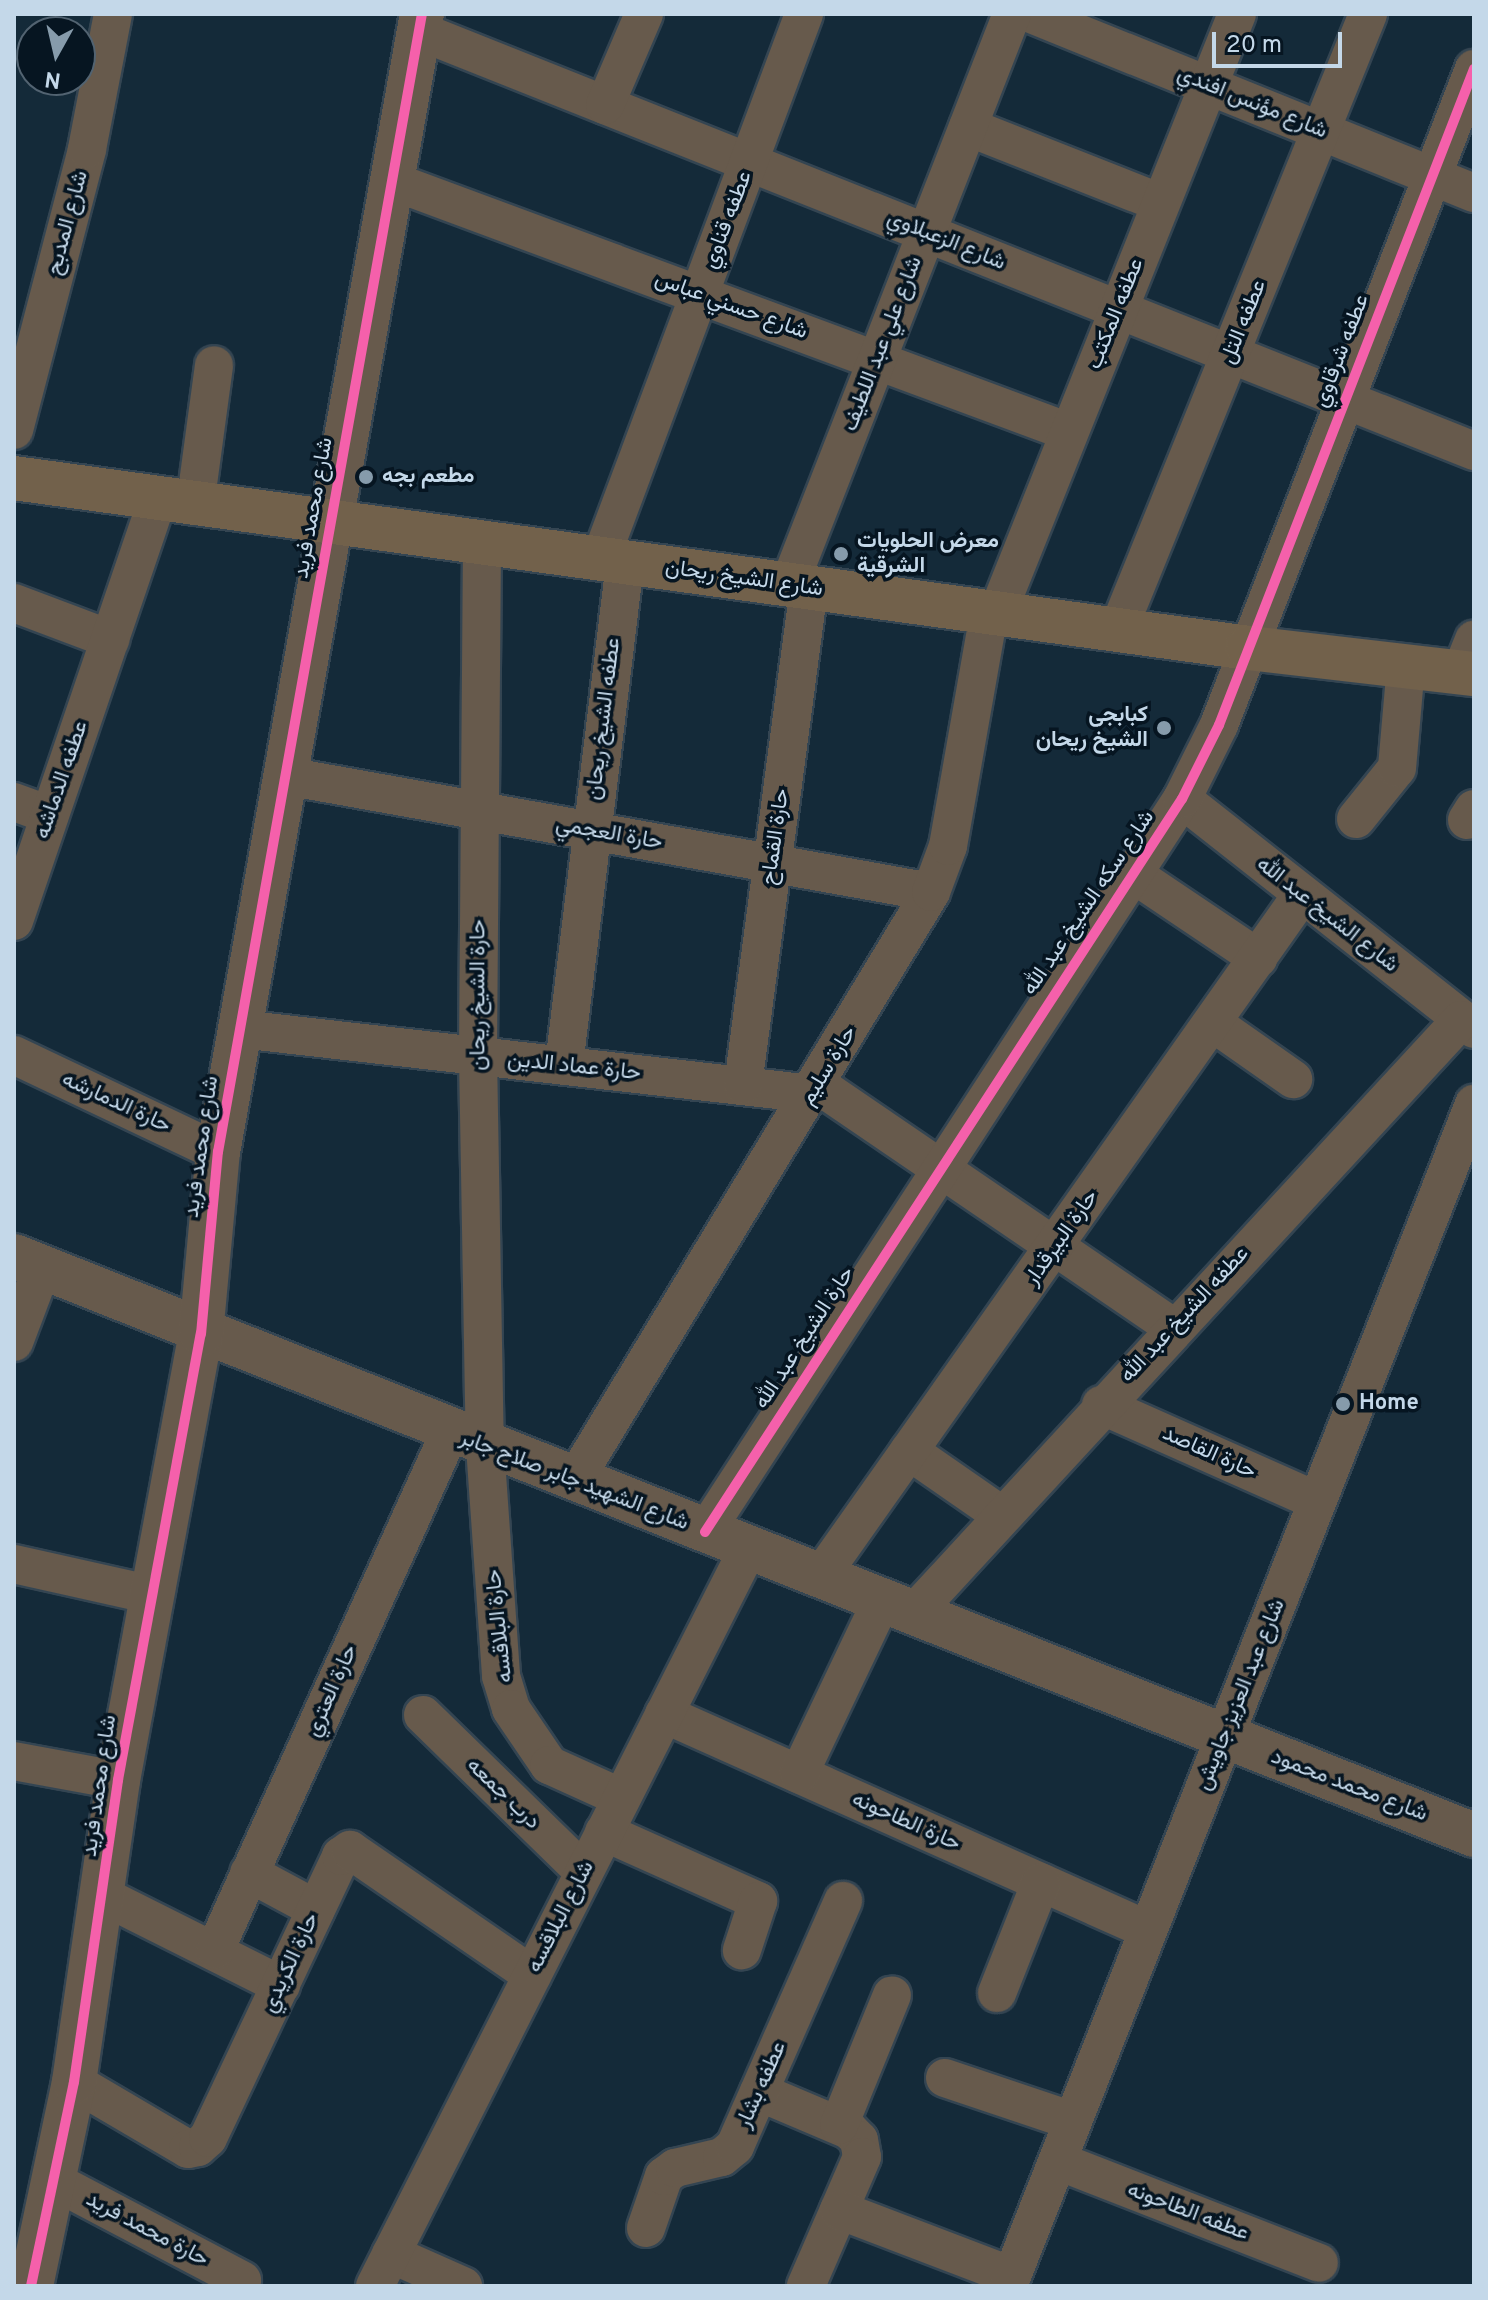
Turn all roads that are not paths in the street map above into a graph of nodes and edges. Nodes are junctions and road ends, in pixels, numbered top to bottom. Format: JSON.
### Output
{"nodes":[{"id":1,"x":113,"y":14,"type":"edge"},
{"id":2,"x":644,"y":14,"type":"edge"},
{"id":3,"x":804,"y":14,"type":"edge"},
{"id":4,"x":1012,"y":14,"type":"edge"},
{"id":5,"x":1031,"y":14,"type":"edge"},
{"id":6,"x":1237,"y":14,"type":"edge"},
{"id":7,"x":1368,"y":14,"type":"edge"},
{"id":8,"x":421,"y":22,"type":"edge"},
{"id":9,"x":1474,"y":69,"type":"edge"},
{"id":10,"x":1208,"y":86,"type":"junction"},
{"id":11,"x":605,"y":105,"type":"junction"},
{"id":12,"x":968,"y":127,"type":"junction"},
{"id":13,"x":1322,"y":131,"type":"junction"},
{"id":14,"x":749,"y":162,"type":"junction"},
{"id":15,"x":1430,"y":175,"type":"junction"},
{"id":16,"x":392,"y":181,"type":"junction"},
{"id":17,"x":1474,"y":193,"type":"edge"},
{"id":18,"x":1161,"y":203,"type":"junction"},
{"id":19,"x":927,"y":233,"type":"junction"},
{"id":20,"x":700,"y":295,"type":"junction"},
{"id":21,"x":1117,"y":309,"type":"junction"},
{"id":22,"x":1231,"y":354,"type":"junction"},
{"id":23,"x":877,"y":361,"type":"junction"},
{"id":24,"x":214,"y":365,"type":"dead end"},
{"id":25,"x":1345,"y":399,"type":"junction"},
{"id":26,"x":17,"y":405,"type":"edge"},
{"id":27,"x":1069,"y":432,"type":"junction"},
{"id":28,"x":1474,"y":451,"type":"edge"},
{"id":29,"x":14,"y":478,"type":"edge"},
{"id":30,"x":176,"y":503,"type":"junction"},
{"id":31,"x":332,"y":523,"type":"junction"},
{"id":32,"x":482,"y":544,"type":"junction"},
{"id":33,"x":612,"y":561,"type":"junction"},
{"id":34,"x":799,"y":587,"type":"junction"},
{"id":35,"x":14,"y":603,"type":"edge"},
{"id":36,"x":993,"y":614,"type":"junction"},
{"id":37,"x":1118,"y":630,"type":"junction"},
{"id":38,"x":110,"y":639,"type":"junction"},
{"id":39,"x":1248,"y":648,"type":"junction"},
{"id":40,"x":1470,"y":662,"type":"edge"},
{"id":41,"x":1406,"y":666,"type":"junction"},
{"id":42,"x":286,"y":776,"type":"junction"},
{"id":43,"x":1182,"y":799,"type":"junction"},
{"id":44,"x":14,"y":802,"type":"edge"},
{"id":45,"x":480,"y":810,"type":"junction"},
{"id":46,"x":50,"y":815,"type":"junction"},
{"id":47,"x":1356,"y":819,"type":"dead end"},
{"id":48,"x":590,"y":830,"type":"junction"},
{"id":49,"x":773,"y":863,"type":"junction"},
{"id":50,"x":1133,"y":874,"type":"junction"},
{"id":51,"x":931,"y":892,"type":"junction"},
{"id":52,"x":1301,"y":896,"type":"junction"},
{"id":53,"x":14,"y":921,"type":"edge"},
{"id":54,"x":1258,"y":958,"type":"junction"},
{"id":55,"x":1213,"y":1023,"type":"junction"},
{"id":56,"x":1468,"y":1025,"type":"edge"},
{"id":57,"x":240,"y":1029,"type":"junction"},
{"id":58,"x":14,"y":1055,"type":"edge"},
{"id":59,"x":478,"y":1056,"type":"junction"},
{"id":60,"x":564,"y":1065,"type":"junction"},
{"id":61,"x":1293,"y":1079,"type":"dead end"},
{"id":62,"x":743,"y":1085,"type":"junction"},
{"id":63,"x":815,"y":1089,"type":"junction"},
{"id":64,"x":1474,"y":1104,"type":"edge"},
{"id":65,"x":218,"y":1152,"type":"junction"},
{"id":66,"x":938,"y":1167,"type":"junction"},
{"id":67,"x":1056,"y":1247,"type":"junction"},
{"id":68,"x":28,"y":1262,"type":"edge"},
{"id":69,"x":1174,"y":1328,"type":"junction"},
{"id":70,"x":201,"y":1334,"type":"junction"},
{"id":71,"x":14,"y":1342,"type":"edge"},
{"id":72,"x":1101,"y":1405,"type":"junction"},
{"id":73,"x":467,"y":1439,"type":"junction"},
{"id":74,"x":909,"y":1451,"type":"junction"},
{"id":75,"x":574,"y":1481,"type":"junction"},
{"id":76,"x":1317,"y":1501,"type":"junction"},
{"id":77,"x":1000,"y":1514,"type":"junction"},
{"id":78,"x":705,"y":1532,"type":"junction"},
{"id":79,"x":748,"y":1549,"type":"junction"},
{"id":80,"x":14,"y":1564,"type":"edge"},
{"id":81,"x":820,"y":1577,"type":"junction"},
{"id":82,"x":153,"y":1595,"type":"junction"},
{"id":83,"x":897,"y":1608,"type":"junction"},
{"id":84,"x":664,"y":1714,"type":"junction"},
{"id":85,"x":423,"y":1715,"type":"dead end"},
{"id":86,"x":1225,"y":1737,"type":"junction"},
{"id":87,"x":14,"y":1761,"type":"edge"},
{"id":88,"x":799,"y":1774,"type":"junction"},
{"id":89,"x":118,"y":1780,"type":"junction"},
{"id":90,"x":620,"y":1797,"type":"junction"},
{"id":91,"x":604,"y":1832,"type":"junction"},
{"id":92,"x":1474,"y":1835,"type":"edge"},
{"id":93,"x":584,"y":1872,"type":"junction"},
{"id":94,"x":249,"y":1873,"type":"junction"},
{"id":95,"x":1041,"y":1882,"type":"junction"},
{"id":96,"x":105,"y":1897,"type":"junction"},
{"id":97,"x":843,"y":1901,"type":"dead end"},
{"id":98,"x":316,"y":1909,"type":"junction"},
{"id":99,"x":1148,"y":1930,"type":"junction"},
{"id":100,"x":215,"y":1950,"type":"junction"},
{"id":101,"x":742,"y":1950,"type":"dead end"},
{"id":102,"x":532,"y":1975,"type":"junction"},
{"id":103,"x":281,"y":1985,"type":"junction"},
{"id":104,"x":997,"y":1993,"type":"dead end"},
{"id":105,"x":892,"y":1995,"type":"dead end"},
{"id":106,"x":945,"y":2078,"type":"dead end"},
{"id":107,"x":74,"y":2082,"type":"junction"},
{"id":108,"x":759,"y":2092,"type":"junction"},
{"id":109,"x":1073,"y":2121,"type":"junction"},
{"id":110,"x":839,"y":2125,"type":"junction"},
{"id":111,"x":1058,"y":2161,"type":"junction"},
{"id":112,"x":52,"y":2180,"type":"junction"},
{"id":113,"x":839,"y":2210,"type":"junction"},
{"id":114,"x":646,"y":2228,"type":"dead end"},
{"id":115,"x":1319,"y":2263,"type":"dead end"},
{"id":116,"x":383,"y":2270,"type":"edge"},
{"id":117,"x":242,"y":2280,"type":"dead end"},
{"id":118,"x":1010,"y":2281,"type":"edge"},
{"id":119,"x":31,"y":2286,"type":"edge"},
{"id":120,"x":463,"y":2286,"type":"edge"},
{"id":121,"x":806,"y":2286,"type":"edge"}],
"edges":[{"from":1,"to":26,"type":"street","name":"شارع المدبح"},
{"from":2,"to":11,"type":"street"},
{"from":3,"to":14,"type":"street","name":"عطفه قناوي"},
{"from":4,"to":12,"type":"street","name":"شارع علي عبد اللطيف"},
{"from":5,"to":10,"type":"street","name":"شارع مؤنس افندي"},
{"from":6,"to":10,"type":"street","name":"عطفه المكتب"},
{"from":7,"to":13,"type":"street","name":"عطفه التل"},
{"from":8,"to":11,"type":"street","name":"شارع الزعبلاوي"},
{"from":8,"to":16,"type":"street","name":"شارع محمد فريد"},
{"from":9,"to":15,"type":"street","name":"عطفه شرقاوي"},
{"from":10,"to":13,"type":"street","name":"شارع مؤنس افندي"},
{"from":10,"to":18,"type":"street","name":"عطفه المكتب"},
{"from":11,"to":14,"type":"street","name":"شارع الزعبلاوي"},
{"from":12,"to":18,"type":"street"},
{"from":12,"to":19,"type":"street","name":"شارع علي عبد اللطيف"},
{"from":13,"to":15,"type":"street","name":"شارع مؤنس افندي"},
{"from":13,"to":22,"type":"street","name":"عطفه التل"},
{"from":14,"to":19,"type":"street","name":"شارع الزعبلاوي"},
{"from":14,"to":20,"type":"street","name":"عطفه قناوي"},
{"from":15,"to":17,"type":"street","name":"شارع مؤنس افندي"},
{"from":15,"to":25,"type":"street","name":"عطفه شرقاوي"},
{"from":16,"to":20,"type":"street","name":"شارع حسني عباس"},
{"from":16,"to":31,"type":"street","name":"شارع محمد فريد"},
{"from":18,"to":21,"type":"street","name":"عطفه المكتب"},
{"from":19,"to":21,"type":"street","name":"شارع الزعبلاوي"},
{"from":19,"to":23,"type":"street","name":"شارع علي عبد اللطيف"},
{"from":20,"to":23,"type":"street","name":"شارع حسني عباس"},
{"from":20,"to":33,"type":"street","name":"عطفه قناوي"},
{"from":21,"to":22,"type":"street","name":"شارع الزعبلاوي"},
{"from":21,"to":27,"type":"street","name":"عطفه المكتب"},
{"from":22,"to":25,"type":"street","name":"شارع الزعبلاوي"},
{"from":22,"to":37,"type":"street","name":"عطفه التل"},
{"from":23,"to":27,"type":"street","name":"شارع حسني عباس"},
{"from":23,"to":34,"type":"street","name":"شارع علي عبد اللطيف"},
{"from":24,"to":30,"type":"street","name":"عطفه الدماشه"},
{"from":25,"to":28,"type":"street","name":"شارع الزعبلاوي"},
{"from":25,"to":39,"type":"street","name":"عطفه شرقاوي"},
{"from":27,"to":36,"type":"street","name":"عطفه المكتب"},
{"from":29,"to":30,"type":"main road","name":"شارع الشيخ ريحان"},
{"from":30,"to":31,"type":"main road","name":"شارع الشيخ ريحان"},
{"from":30,"to":38,"type":"street","name":"عطفه الدماشه"},
{"from":31,"to":32,"type":"main road","name":"شارع الشيخ ريحان"},
{"from":31,"to":42,"type":"street","name":"شارع محمد فريد"},
{"from":32,"to":33,"type":"main road","name":"شارع الشيخ ريحان"},
{"from":32,"to":45,"type":"street","name":"حارة الشيخ ريحان"},
{"from":33,"to":34,"type":"main road","name":"شارع الشيخ ريحان"},
{"from":33,"to":48,"type":"street","name":"عطفه الشيخ ريحان"},
{"from":34,"to":36,"type":"main road","name":"شارع الشيخ ريحان"},
{"from":34,"to":49,"type":"street","name":"حارة القماح"},
{"from":35,"to":38,"type":"street"},
{"from":36,"to":37,"type":"main road","name":"شارع الشيخ ريحان"},
{"from":36,"to":51,"type":"street","name":"حارة سليم"},
{"from":37,"to":39,"type":"main road","name":"شارع الشيخ ريحان"},
{"from":38,"to":46,"type":"street","name":"عطفه الدماشه"},
{"from":39,"to":41,"type":"main road","name":"شارع الشيخ ريحان"},
{"from":39,"to":43,"type":"street","name":"شارع سكه الشيخ عبد الله"},
{"from":40,"to":41,"type":"main road","name":"شارع الشيخ ريحان"},
{"from":41,"to":47,"type":"street"},
{"from":42,"to":45,"type":"street","name":"حارة العجمي"},
{"from":42,"to":57,"type":"street","name":"شارع محمد فريد"},
{"from":43,"to":50,"type":"street","name":"شارع سكه الشيخ عبد الله"},
{"from":43,"to":52,"type":"street","name":"شارع الشيخ عبد الله"},
{"from":44,"to":46,"type":"street"},
{"from":45,"to":48,"type":"street","name":"حارة العجمي"},
{"from":45,"to":59,"type":"street","name":"حارة الشيخ ريحان"},
{"from":46,"to":53,"type":"street","name":"عطفه الدماشه"},
{"from":48,"to":49,"type":"street","name":"حارة العجمي"},
{"from":48,"to":60,"type":"street","name":"عطفه الشيخ ريحان"},
{"from":49,"to":51,"type":"street","name":"حارة العجمي"},
{"from":49,"to":62,"type":"street","name":"حارة القماح"},
{"from":50,"to":54,"type":"street"},
{"from":50,"to":66,"type":"street","name":"شارع سكه الشيخ عبد الله"},
{"from":51,"to":63,"type":"street","name":"حارة سليم"},
{"from":52,"to":54,"type":"street","name":"حارة البيرقدار"},
{"from":52,"to":56,"type":"street","name":"شارع الشيخ عبد الله"},
{"from":54,"to":55,"type":"street","name":"حارة البيرقدار"},
{"from":55,"to":61,"type":"street"},
{"from":55,"to":67,"type":"street","name":"حارة البيرقدار"},
{"from":56,"to":69,"type":"street","name":"عطفه الشيخ عبد الله"},
{"from":57,"to":59,"type":"street","name":"حارة عماد الدين"},
{"from":57,"to":65,"type":"street","name":"شارع محمد فريد"},
{"from":58,"to":65,"type":"street","name":"حارة الدمارشه"},
{"from":59,"to":60,"type":"street","name":"حارة عماد الدين"},
{"from":59,"to":73,"type":"street","name":"حارة الشيخ ريحان"},
{"from":60,"to":62,"type":"street","name":"حارة عماد الدين"},
{"from":62,"to":63,"type":"street","name":"حارة عماد الدين"},
{"from":63,"to":66,"type":"street"},
{"from":63,"to":75,"type":"street","name":"حارة سليم"},
{"from":64,"to":76,"type":"street","name":"شارع عبد العزيز جاويش"},
{"from":65,"to":70,"type":"street","name":"شارع محمد فريد"},
{"from":66,"to":67,"type":"street"},
{"from":66,"to":78,"type":"street","name":"حارة الشيخ عبد الله"},
{"from":67,"to":69,"type":"street"},
{"from":67,"to":74,"type":"street","name":"حارة البيرقدار"},
{"from":68,"to":70,"type":"street","name":"شارع الشهيد جابر صلاح جابر"},
{"from":68,"to":71,"type":"street"},
{"from":69,"to":72,"type":"street","name":"عطفه الشيخ عبد الله"},
{"from":70,"to":73,"type":"street","name":"شارع الشهيد جابر صلاح جابر"},
{"from":70,"to":82,"type":"street","name":"شارع محمد فريد"},
{"from":72,"to":76,"type":"street","name":"حارة القاصد"},
{"from":72,"to":77,"type":"street","name":"عطفه الشيخ عبد الله"},
{"from":73,"to":75,"type":"street","name":"شارع الشهيد جابر صلاح جابر"},
{"from":73,"to":90,"type":"street","name":"حارة البلاقسه"},
{"from":73,"to":94,"type":"street","name":"حارة العتري"},
{"from":74,"to":77,"type":"street"},
{"from":74,"to":81,"type":"street","name":"حارة البيرقدار"},
{"from":75,"to":78,"type":"street","name":"شارع الشهيد جابر صلاح جابر"},
{"from":76,"to":86,"type":"street","name":"شارع عبد العزيز جاويش"},
{"from":77,"to":83,"type":"street","name":"عطفه الشيخ عبد الله"},
{"from":78,"to":79,"type":"street","name":"شارع الشهيد جابر صلاح جابر"},
{"from":79,"to":81,"type":"street","name":"شارع الشهيد جابر صلاح جابر"},
{"from":79,"to":84,"type":"street","name":"شارع البلاقسه"},
{"from":80,"to":82,"type":"street"},
{"from":81,"to":83,"type":"street","name":"شارع الشهيد جابر صلاح جابر"},
{"from":82,"to":89,"type":"street","name":"شارع محمد فريد"},
{"from":83,"to":86,"type":"street","name":"شارع الشهيد جابر صلاح جابر"},
{"from":83,"to":88,"type":"street","name":"عطفه الشيخ عبد الله"},
{"from":84,"to":88,"type":"street","name":"حارة الطاحونه"},
{"from":84,"to":90,"type":"street","name":"شارع البلاقسه"},
{"from":85,"to":93,"type":"street","name":"درب جمعه"},
{"from":86,"to":92,"type":"street","name":"شارع محمد محمود"},
{"from":86,"to":99,"type":"street","name":"شارع عبد العزيز جاويش"},
{"from":87,"to":89,"type":"street"},
{"from":88,"to":95,"type":"street","name":"حارة الطاحونه"},
{"from":89,"to":96,"type":"street","name":"شارع محمد فريد"},
{"from":90,"to":91,"type":"street","name":"شارع البلاقسه"},
{"from":91,"to":93,"type":"street","name":"شارع البلاقسه"},
{"from":91,"to":101,"type":"street"},
{"from":93,"to":102,"type":"street","name":"شارع البلاقسه"},
{"from":94,"to":98,"type":"street"},
{"from":94,"to":100,"type":"street","name":"حارة العتري"},
{"from":95,"to":99,"type":"street","name":"حارة الطاحونه"},
{"from":95,"to":104,"type":"street"},
{"from":96,"to":100,"type":"street"},
{"from":96,"to":107,"type":"street","name":"شارع محمد فريد"},
{"from":97,"to":108,"type":"street","name":"عطفه بشار"},
{"from":98,"to":102,"type":"street","name":"حارة الكريدي"},
{"from":98,"to":103,"type":"street","name":"حارة الكريدي"},
{"from":99,"to":109,"type":"street","name":"شارع عبد العزيز جاويش"},
{"from":100,"to":103,"type":"street"},
{"from":102,"to":116,"type":"street","name":"شارع البلاقسه"},
{"from":103,"to":107,"type":"street","name":"حارة الكريدي"},
{"from":105,"to":110,"type":"street"},
{"from":106,"to":109,"type":"street"},
{"from":107,"to":112,"type":"street","name":"شارع محمد فريد"},
{"from":108,"to":110,"type":"street"},
{"from":108,"to":114,"type":"street","name":"عطفه بشار"},
{"from":109,"to":111,"type":"street","name":"شارع عبد العزيز جاويش"},
{"from":110,"to":113,"type":"street"},
{"from":111,"to":115,"type":"street","name":"عطفه الطاحونه"},
{"from":111,"to":118,"type":"street","name":"شارع عبد العزيز جاويش"},
{"from":112,"to":117,"type":"street","name":"حارة محمد فريد"},
{"from":112,"to":119,"type":"street","name":"شارع محمد فريد"},
{"from":113,"to":118,"type":"street"},
{"from":113,"to":121,"type":"street"},
{"from":116,"to":120,"type":"street"}]}
